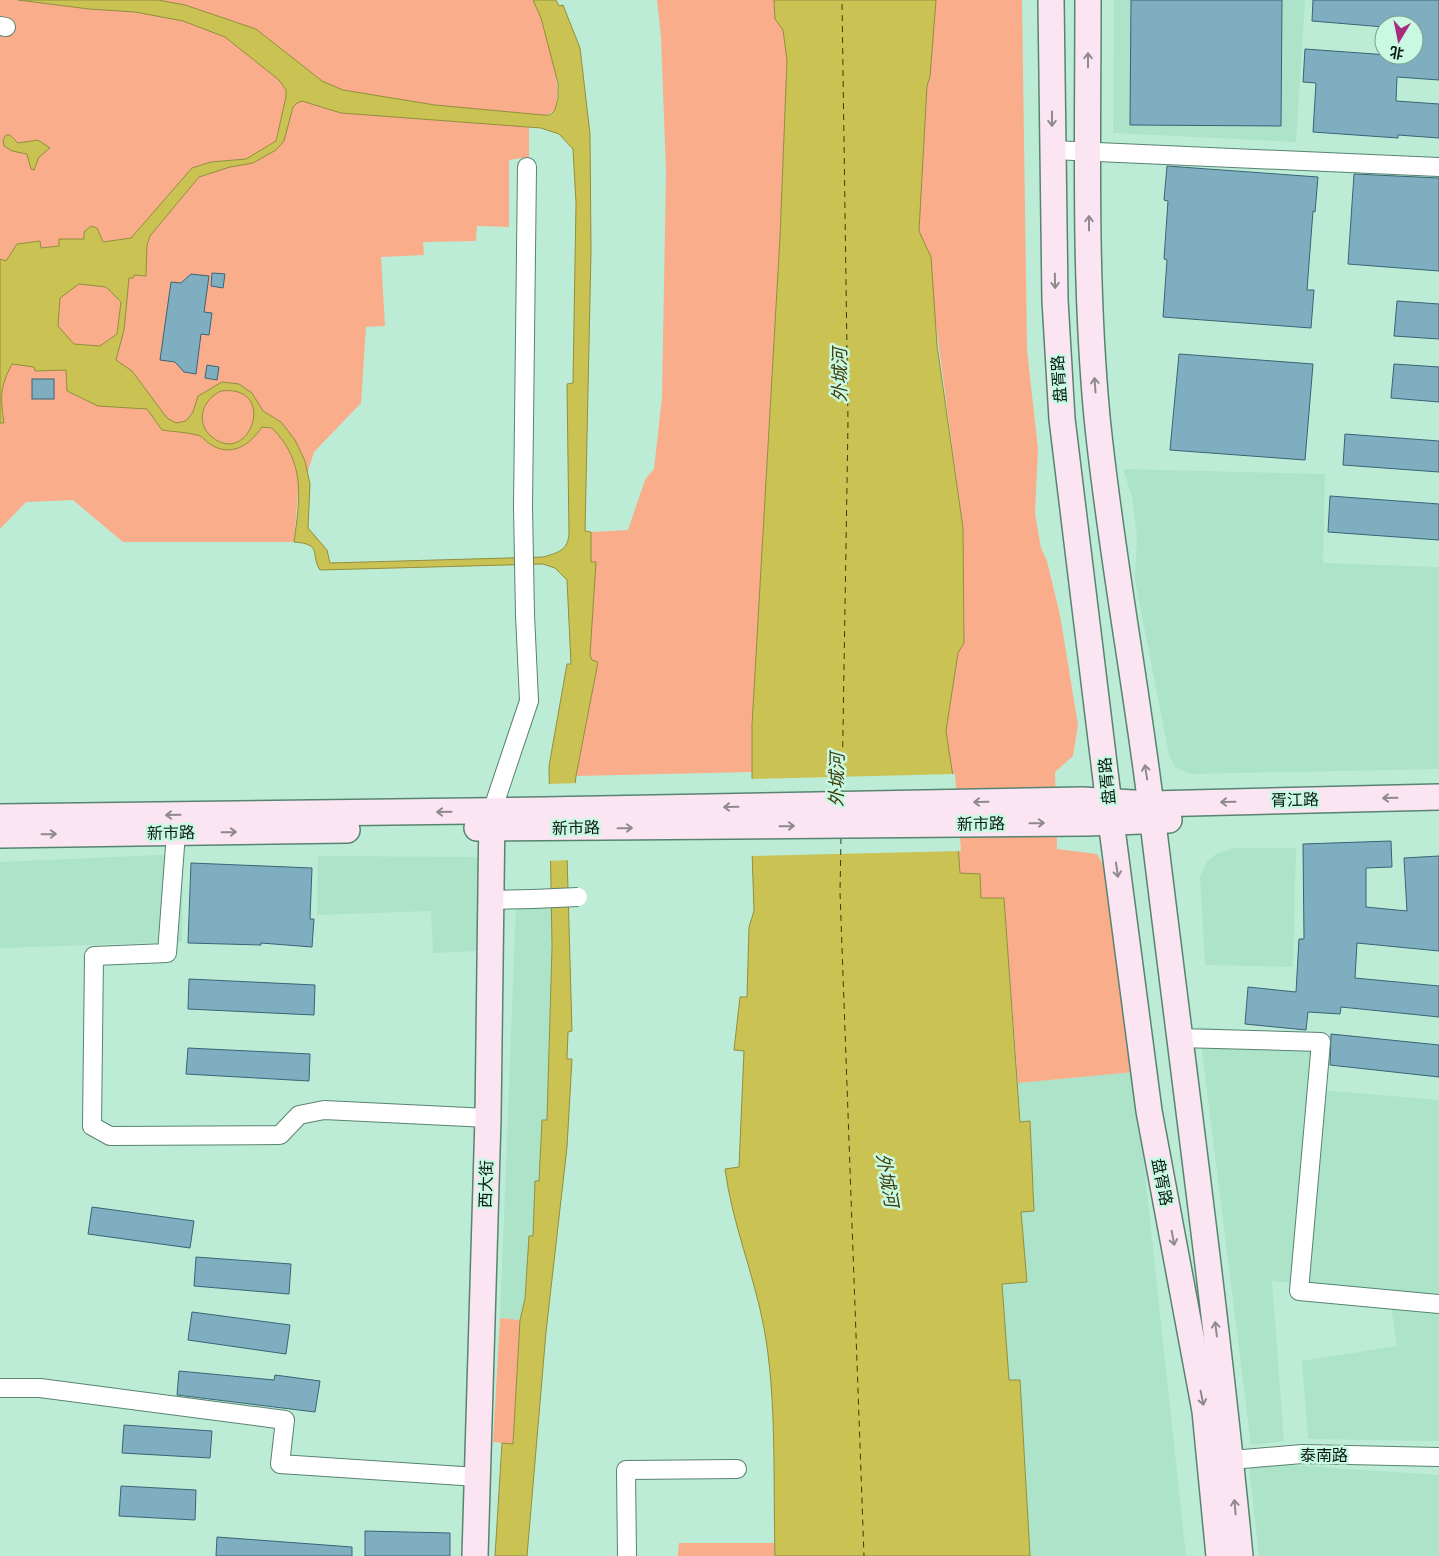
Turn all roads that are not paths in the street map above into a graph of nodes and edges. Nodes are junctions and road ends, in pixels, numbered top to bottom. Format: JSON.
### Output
{"nodes":[{"id":1,"x":1052,"y":0,"type":"edge"},
{"id":2,"x":1088,"y":0,"type":"edge"},
{"id":3,"x":1052,"y":150,"type":"junction"},
{"id":4,"x":1088,"y":152,"type":"junction"},
{"id":5,"x":527,"y":166,"type":"dead end"},
{"id":6,"x":1439,"y":167,"type":"edge"},
{"id":7,"x":1097,"y":415,"type":"junction"},
{"id":8,"x":1062,"y":419,"type":"junction"},
{"id":9,"x":1439,"y":797,"type":"edge"},
{"id":10,"x":1097,"y":812,"type":"junction"},
{"id":11,"x":1152,"y":812,"type":"junction"},
{"id":12,"x":1439,"y":814,"type":"edge"},
{"id":13,"x":0,"y":817,"type":"edge"},
{"id":14,"x":493,"y":820,"type":"junction"},
{"id":15,"x":176,"y":833,"type":"junction"},
{"id":16,"x":0,"y":835,"type":"edge"},
{"id":17,"x":578,"y":897,"type":"dead end"},
{"id":18,"x":492,"y":900,"type":"junction"},
{"id":19,"x":1179,"y":1038,"type":"junction"},
{"id":20,"x":488,"y":1118,"type":"junction"},
{"id":21,"x":1199,"y":1200,"type":"junction"},
{"id":22,"x":1166,"y":1204,"type":"junction"},
{"id":23,"x":1439,"y":1304,"type":"edge"},
{"id":24,"x":0,"y":1388,"type":"edge"},
{"id":25,"x":1439,"y":1457,"type":"edge"},
{"id":26,"x":1220,"y":1461,"type":"junction"},
{"id":27,"x":737,"y":1469,"type":"dead end"},
{"id":28,"x":477,"y":1477,"type":"junction"},
{"id":29,"x":475,"y":1556,"type":"edge"},
{"id":30,"x":627,"y":1556,"type":"edge"},
{"id":31,"x":1219,"y":1556,"type":"edge"},
{"id":32,"x":1240,"y":1556,"type":"edge"}],
"edges":[{"from":1,"to":3,"type":"main road","name":"盘胥路","one_way":true},
{"from":4,"to":2,"type":"main road","name":"盘胥路","one_way":true},
{"from":3,"to":4,"type":"street"},
{"from":3,"to":8,"type":"main road","name":"盘胥路","one_way":true},
{"from":4,"to":6,"type":"street"},
{"from":7,"to":4,"type":"main road","name":"盘胥路","one_way":true},
{"from":5,"to":14,"type":"street"},
{"from":7,"to":8,"type":"main road"},
{"from":11,"to":7,"type":"main road","name":"盘胥路","one_way":true},
{"from":8,"to":10,"type":"main road","name":"盘胥路"},
{"from":9,"to":11,"type":"main road","name":"胥江路","one_way":true},
{"from":10,"to":11,"type":"main road","name":"新市路"},
{"from":10,"to":14,"type":"main road","name":"新市路"},
{"from":10,"to":22,"type":"main road","name":"盘胥路","one_way":true},
{"from":11,"to":12,"type":"main road","name":"胥江路"},
{"from":11,"to":19,"type":"main road","name":"盘胥路"},
{"from":14,"to":13,"type":"main road","name":"新市路","one_way":true},
{"from":15,"to":14,"type":"main road","name":"新市路","one_way":true},
{"from":14,"to":18,"type":"main road","name":"西大街"},
{"from":16,"to":15,"type":"main road","name":"新市路","one_way":true},
{"from":15,"to":20,"type":"street"},
{"from":17,"to":18,"type":"street","bridge":true},
{"from":18,"to":20,"type":"main road","name":"西大街"},
{"from":19,"to":21,"type":"main road","name":"盘胥路"},
{"from":19,"to":23,"type":"street"},
{"from":20,"to":28,"type":"main road","name":"西大街"},
{"from":21,"to":22,"type":"main road"},
{"from":26,"to":21,"type":"main road","name":"盘胥路","one_way":true},
{"from":22,"to":26,"type":"main road","name":"盘胥路","one_way":true},
{"from":24,"to":28,"type":"street"},
{"from":25,"to":26,"type":"street","name":"泰南路"},
{"from":26,"to":31,"type":"main road","name":"盘胥路"},
{"from":32,"to":26,"type":"main road","name":"盘胥路","one_way":true},
{"from":27,"to":30,"type":"street"},
{"from":28,"to":29,"type":"main road","name":"西大街"}]}
